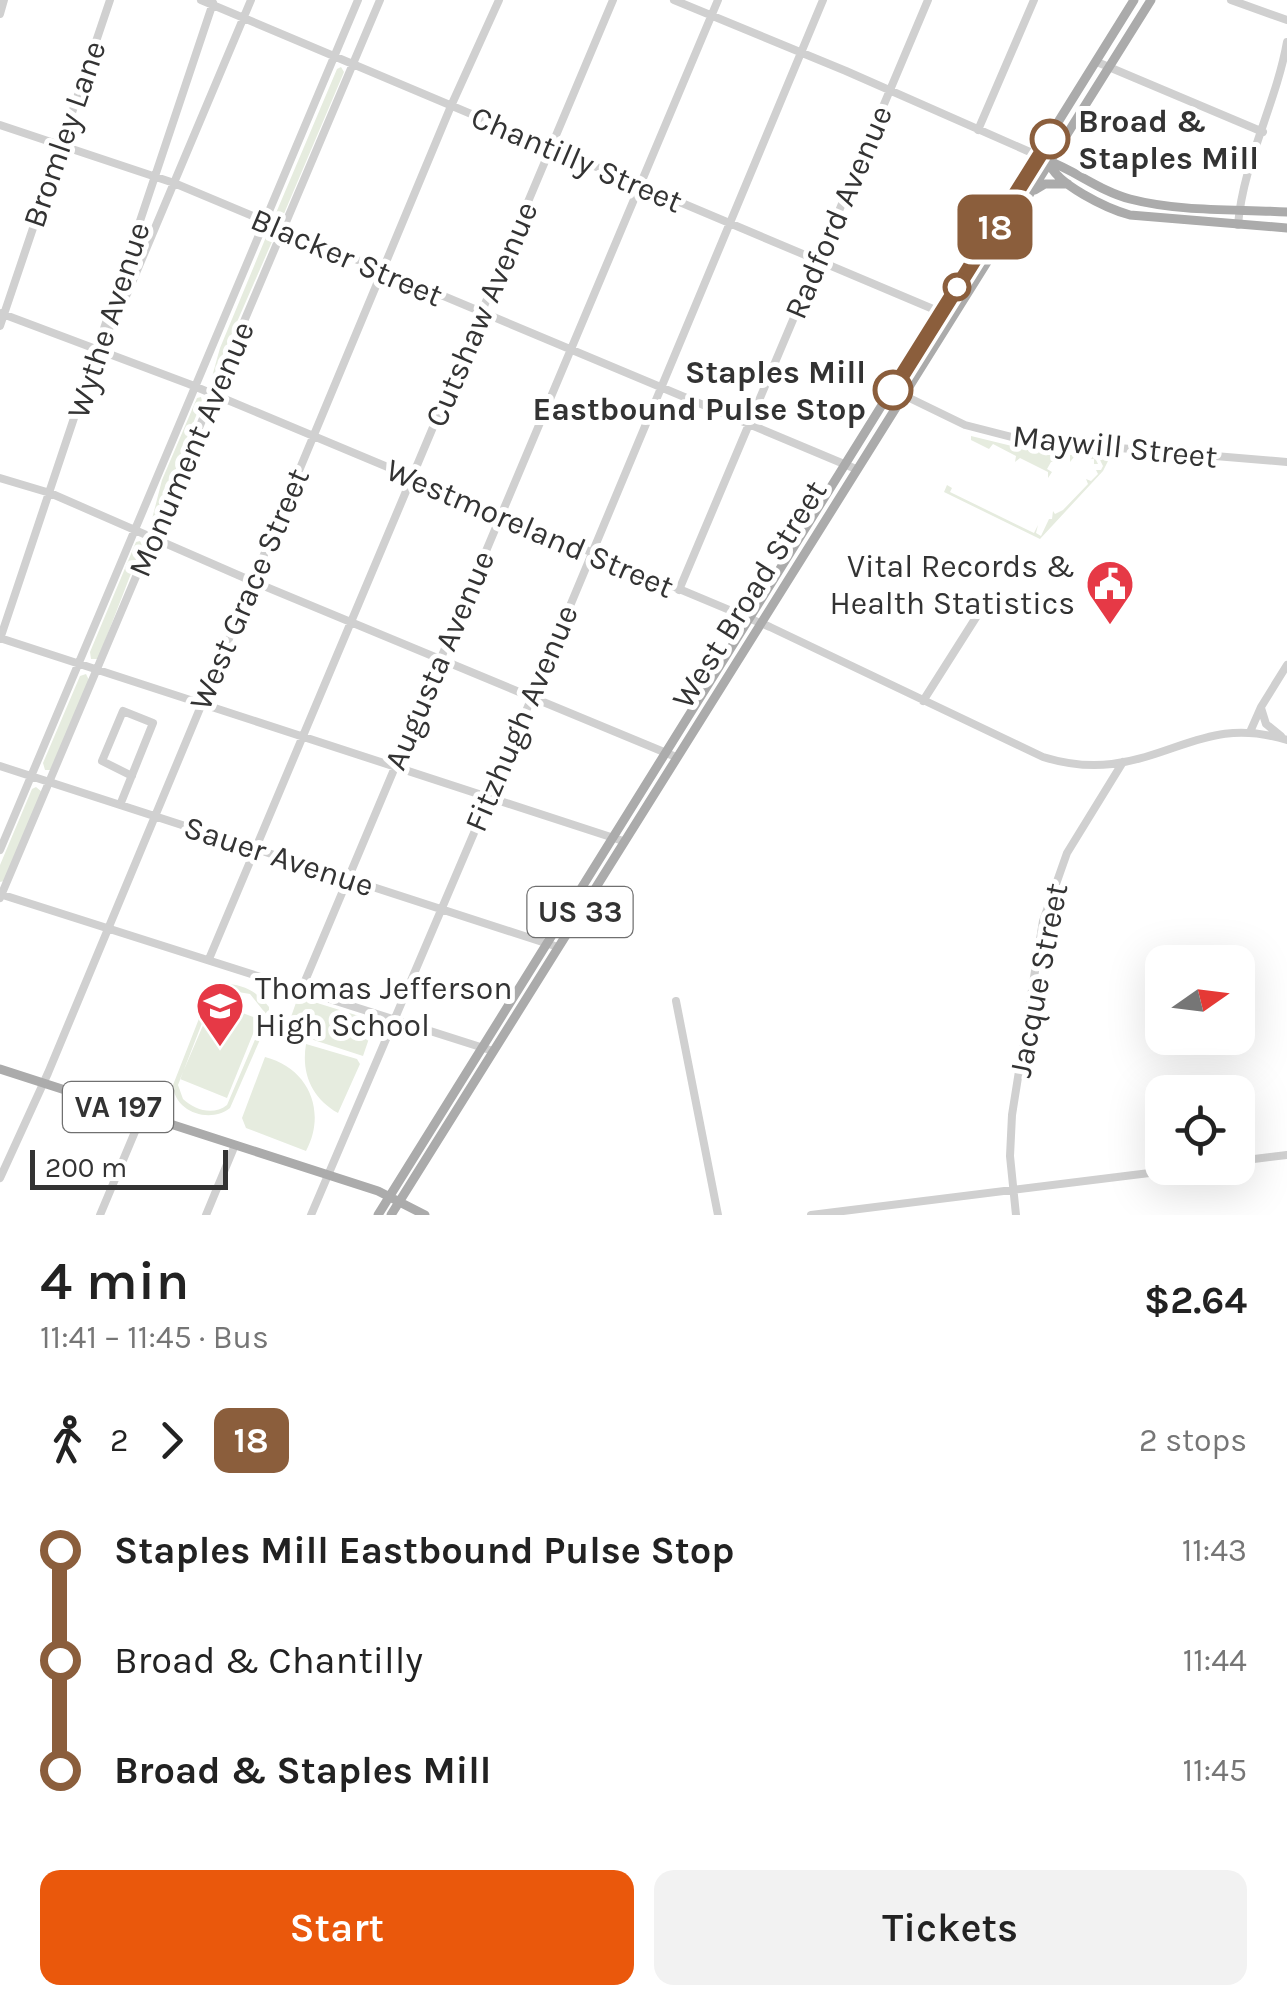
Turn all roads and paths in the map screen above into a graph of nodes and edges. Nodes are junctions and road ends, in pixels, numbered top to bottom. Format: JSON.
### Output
{"nodes":[{"id":1,"x":4,"y":0,"type":"edge"},
{"id":2,"x":110,"y":0,"type":"edge"},
{"id":3,"x":202,"y":0,"type":"edge"},
{"id":4,"x":251,"y":0,"type":"edge"},
{"id":5,"x":358,"y":0,"type":"edge"},
{"id":6,"x":380,"y":0,"type":"edge"},
{"id":7,"x":499,"y":0,"type":"edge"},
{"id":8,"x":613,"y":0,"type":"edge"},
{"id":9,"x":674,"y":0,"type":"edge"},
{"id":10,"x":718,"y":0,"type":"edge"},
{"id":11,"x":823,"y":0,"type":"edge"},
{"id":12,"x":928,"y":0,"type":"edge"},
{"id":13,"x":1034,"y":0,"type":"edge"},
{"id":14,"x":1134,"y":0,"type":"edge"},
{"id":15,"x":1151,"y":0,"type":"edge"},
{"id":16,"x":1231,"y":0,"type":"edge"},
{"id":17,"x":213,"y":2,"type":"edge"},
{"id":18,"x":0,"y":14,"type":"edge"},
{"id":19,"x":711,"y":16,"type":"junction"},
{"id":20,"x":244,"y":17,"type":"junction"},
{"id":21,"x":1287,"y":20,"type":"edge"},
{"id":22,"x":1287,"y":42,"type":"edge"},
{"id":23,"x":800,"y":52,"type":"junction"},
{"id":24,"x":334,"y":56,"type":"junction"},
{"id":25,"x":1097,"y":62,"type":"junction"},
{"id":26,"x":353,"y":64,"type":"junction"},
{"id":27,"x":1109,"y":67,"type":"junction"},
{"id":28,"x":888,"y":92,"type":"junction"},
{"id":29,"x":452,"y":106,"type":"junction"},
{"id":30,"x":0,"y":125,"type":"edge"},
{"id":31,"x":978,"y":130,"type":"junction"},
{"id":32,"x":1263,"y":132,"type":"junction"},
{"id":33,"x":60,"y":143,"type":"junction"},
{"id":34,"x":552,"y":148,"type":"junction"},
{"id":35,"x":1044,"y":159,"type":"junction"},
{"id":36,"x":156,"y":176,"type":"junction"},
{"id":37,"x":174,"y":183,"type":"junction"},
{"id":38,"x":1068,"y":184,"type":"junction"},
{"id":39,"x":639,"y":186,"type":"junction"},
{"id":40,"x":1028,"y":195,"type":"junction"},
{"id":41,"x":1239,"y":209,"type":"junction"},
{"id":42,"x":1287,"y":212,"type":"edge"},
{"id":43,"x":265,"y":222,"type":"junction"},
{"id":44,"x":729,"y":222,"type":"junction"},
{"id":45,"x":1238,"y":225,"type":"junction"},
{"id":46,"x":1287,"y":228,"type":"edge"},
{"id":47,"x":283,"y":230,"type":"junction"},
{"id":48,"x":818,"y":260,"type":"junction"},
{"id":49,"x":382,"y":270,"type":"junction"},
{"id":50,"x":2,"y":314,"type":"edge"},
{"id":51,"x":481,"y":314,"type":"junction"},
{"id":52,"x":947,"y":314,"type":"junction"},
{"id":53,"x":0,"y":326,"type":"edge"},
{"id":54,"x":100,"y":348,"type":"junction"},
{"id":55,"x":570,"y":350,"type":"junction"},
{"id":56,"x":196,"y":387,"type":"junction"},
{"id":57,"x":661,"y":388,"type":"junction"},
{"id":58,"x":898,"y":392,"type":"junction"},
{"id":59,"x":214,"y":394,"type":"junction"},
{"id":60,"x":750,"y":426,"type":"junction"},
{"id":61,"x":313,"y":436,"type":"junction"},
{"id":62,"x":1287,"y":462,"type":"edge"},
{"id":63,"x":845,"y":465,"type":"junction"},
{"id":64,"x":856,"y":469,"type":"junction"},
{"id":65,"x":0,"y":478,"type":"edge"},
{"id":66,"x":410,"y":478,"type":"junction"},
{"id":67,"x":50,"y":493,"type":"junction"},
{"id":68,"x":500,"y":515,"type":"junction"},
{"id":69,"x":136,"y":529,"type":"junction"},
{"id":70,"x":154,"y":536,"type":"junction"},
{"id":71,"x":590,"y":553,"type":"junction"},
{"id":72,"x":254,"y":582,"type":"junction"},
{"id":73,"x":679,"y":590,"type":"junction"},
{"id":74,"x":982,"y":608,"type":"dead end"},
{"id":75,"x":754,"y":621,"type":"junction"},
{"id":76,"x":352,"y":623,"type":"junction"},
{"id":77,"x":0,"y":638,"type":"edge"},
{"id":78,"x":440,"y":659,"type":"junction"},
{"id":79,"x":78,"y":664,"type":"junction"},
{"id":80,"x":1287,"y":665,"type":"edge"},
{"id":81,"x":98,"y":670,"type":"junction"},
{"id":82,"x":532,"y":697,"type":"junction"},
{"id":83,"x":923,"y":700,"type":"junction"},
{"id":84,"x":200,"y":704,"type":"junction"},
{"id":85,"x":1261,"y":706,"type":"junction"},
{"id":86,"x":1250,"y":732,"type":"junction"},
{"id":87,"x":301,"y":736,"type":"junction"},
{"id":88,"x":1286,"y":739,"type":"edge"},
{"id":89,"x":671,"y":755,"type":"junction"},
{"id":90,"x":1123,"y":762,"type":"junction"},
{"id":91,"x":0,"y":766,"type":"edge"},
{"id":92,"x":394,"y":766,"type":"junction"},
{"id":93,"x":31,"y":776,"type":"junction"},
{"id":94,"x":132,"y":776,"type":"junction"},
{"id":95,"x":50,"y":782,"type":"junction"},
{"id":96,"x":486,"y":797,"type":"junction"},
{"id":97,"x":120,"y":805,"type":"junction"},
{"id":98,"x":154,"y":816,"type":"junction"},
{"id":99,"x":618,"y":840,"type":"junction"},
{"id":100,"x":257,"y":849,"type":"junction"},
{"id":101,"x":0,"y":850,"type":"edge"},
{"id":102,"x":348,"y":878,"type":"junction"},
{"id":103,"x":0,"y":895,"type":"edge"},
{"id":104,"x":444,"y":908,"type":"junction"},
{"id":105,"x":108,"y":926,"type":"junction"},
{"id":106,"x":552,"y":945,"type":"junction"},
{"id":107,"x":209,"y":959,"type":"junction"},
{"id":108,"x":302,"y":988,"type":"junction"},
{"id":109,"x":676,"y":1001,"type":"dead end"},
{"id":110,"x":397,"y":1018,"type":"junction"},
{"id":111,"x":488,"y":1049,"type":"junction"},
{"id":112,"x":0,"y":1069,"type":"edge"},
{"id":113,"x":42,"y":1083,"type":"junction"},
{"id":114,"x":142,"y":1115,"type":"junction"},
{"id":115,"x":235,"y":1144,"type":"junction"},
{"id":116,"x":1287,"y":1155,"type":"edge"},
{"id":117,"x":1255,"y":1159,"type":"edge"},
{"id":118,"x":1145,"y":1174,"type":"edge"},
{"id":119,"x":328,"y":1175,"type":"junction"},
{"id":120,"x":0,"y":1178,"type":"edge"},
{"id":121,"x":1013,"y":1190,"type":"junction"},
{"id":122,"x":395,"y":1198,"type":"junction"},
{"id":123,"x":100,"y":1215,"type":"edge"},
{"id":124,"x":206,"y":1215,"type":"edge"},
{"id":125,"x":312,"y":1215,"type":"edge"},
{"id":126,"x":378,"y":1215,"type":"edge"},
{"id":127,"x":391,"y":1215,"type":"edge"},
{"id":128,"x":425,"y":1215,"type":"edge"},
{"id":129,"x":718,"y":1215,"type":"edge"},
{"id":130,"x":811,"y":1215,"type":"edge"},
{"id":131,"x":1016,"y":1215,"type":"edge"}],
"edges":[{"from":1,"to":18,"type":"street"},
{"from":2,"to":33,"type":"street","name":"Bromley Lane"},
{"from":3,"to":17,"type":"street","name":"Chantilly Street"},
{"from":4,"to":20,"type":"street"},
{"from":5,"to":24,"type":"street","name":"Monument Avenue"},
{"from":6,"to":26,"type":"street","name":"Monument Avenue"},
{"from":7,"to":29,"type":"street","name":"West Grace Street"},
{"from":8,"to":34,"type":"street","name":"Cutshaw Avenue"},
{"from":9,"to":19,"type":"street"},
{"from":10,"to":19,"type":"street","name":"Augusta Avenue"},
{"from":11,"to":23,"type":"street","name":"Fitzhugh Avenue"},
{"from":12,"to":28,"type":"street","name":"Radford Avenue"},
{"from":13,"to":31,"type":"street"},
{"from":14,"to":25,"type":"main road","name":"West Broad Street"},
{"from":15,"to":27,"type":"main road","name":"West Broad Street"},
{"from":16,"to":21,"type":"street"},
{"from":17,"to":20,"type":"street","name":"Chantilly Street"},
{"from":17,"to":36,"type":"street","name":"Wythe Avenue"},
{"from":19,"to":23,"type":"street"},
{"from":19,"to":39,"type":"street","name":"Augusta Avenue"},
{"from":20,"to":24,"type":"street","name":"Chantilly Street"},
{"from":20,"to":37,"type":"street"},
{"from":22,"to":32,"type":"street"},
{"from":23,"to":28,"type":"street"},
{"from":23,"to":44,"type":"street","name":"Fitzhugh Avenue"},
{"from":24,"to":26,"type":"street","name":"Chantilly Street"},
{"from":24,"to":43,"type":"street","name":"Monument Avenue"},
{"from":25,"to":27,"type":"street"},
{"from":25,"to":35,"type":"main road","name":"West Broad Street"},
{"from":26,"to":29,"type":"street","name":"Chantilly Street"},
{"from":26,"to":47,"type":"street","name":"Monument Avenue"},
{"from":27,"to":32,"type":"street"},
{"from":27,"to":35,"type":"main road","name":"West Broad Street"},
{"from":28,"to":31,"type":"street"},
{"from":28,"to":48,"type":"street","name":"Radford Avenue"},
{"from":29,"to":34,"type":"street","name":"Chantilly Street"},
{"from":29,"to":49,"type":"street","name":"West Grace Street"},
{"from":30,"to":33,"type":"street","name":"Blacker Street"},
{"from":31,"to":35,"type":"street"},
{"from":32,"to":41,"type":"street"},
{"from":33,"to":36,"type":"street","name":"Blacker Street"},
{"from":33,"to":50,"type":"street","name":"Bromley Lane"},
{"from":34,"to":39,"type":"street","name":"Chantilly Street"},
{"from":34,"to":51,"type":"street","name":"Cutshaw Avenue"},
{"from":35,"to":38,"type":"main road"},
{"from":35,"to":40,"type":"main road","name":"West Broad Street"},
{"from":35,"to":41,"type":"main road"},
{"from":35,"to":52,"type":"main road","name":"West Broad Street","number":"US 33"},
{"from":36,"to":37,"type":"street","name":"Blacker Street"},
{"from":36,"to":54,"type":"street","name":"Wythe Avenue"},
{"from":37,"to":43,"type":"street","name":"Blacker Street"},
{"from":37,"to":54,"type":"street"},
{"from":38,"to":40,"type":"main road"},
{"from":38,"to":45,"type":"main road"},
{"from":39,"to":44,"type":"street","name":"Chantilly Street"},
{"from":39,"to":55,"type":"street","name":"Augusta Avenue"},
{"from":40,"to":52,"type":"main road","name":"West Broad Street","number":"US 33"},
{"from":41,"to":42,"type":"main road"},
{"from":41,"to":45,"type":"street"},
{"from":43,"to":47,"type":"street","name":"Blacker Street"},
{"from":43,"to":56,"type":"street","name":"Monument Avenue"},
{"from":44,"to":48,"type":"street","name":"Chantilly Street"},
{"from":44,"to":57,"type":"street","name":"Fitzhugh Avenue"},
{"from":45,"to":46,"type":"main road"},
{"from":47,"to":49,"type":"street","name":"Blacker Street"},
{"from":47,"to":59,"type":"street","name":"Monument Avenue"},
{"from":48,"to":52,"type":"street","name":"Chantilly Street"},
{"from":48,"to":60,"type":"street","name":"Radford Avenue"},
{"from":49,"to":51,"type":"street","name":"Blacker Street"},
{"from":49,"to":61,"type":"street","name":"West Grace Street"},
{"from":50,"to":53,"type":"street","name":"Bromley Lane"},
{"from":50,"to":54,"type":"street","name":"Westmoreland Street"},
{"from":51,"to":55,"type":"street","name":"Blacker Street"},
{"from":51,"to":66,"type":"street","name":"Cutshaw Avenue"},
{"from":52,"to":58,"type":"main road","name":"West Broad Street","number":"US 33"},
{"from":54,"to":56,"type":"street","name":"Westmoreland Street"},
{"from":54,"to":67,"type":"street","name":"Wythe Avenue"},
{"from":55,"to":57,"type":"street","name":"Blacker Street"},
{"from":55,"to":68,"type":"street","name":"Augusta Avenue"},
{"from":56,"to":59,"type":"street","name":"Westmoreland Street"},
{"from":56,"to":69,"type":"street","name":"Monument Avenue"},
{"from":57,"to":60,"type":"street","name":"Blacker Street"},
{"from":57,"to":71,"type":"street","name":"Fitzhugh Avenue"},
{"from":58,"to":62,"type":"street","name":"Maywill Street"},
{"from":58,"to":63,"type":"main road","name":"West Broad Street","number":"US 33"},
{"from":58,"to":64,"type":"main road","name":"West Broad Street","number":"US 33"},
{"from":59,"to":61,"type":"street","name":"Westmoreland Street"},
{"from":59,"to":70,"type":"street","name":"Monument Avenue"},
{"from":60,"to":63,"type":"street","name":"Blacker Street"},
{"from":60,"to":73,"type":"street","name":"Radford Avenue"},
{"from":61,"to":66,"type":"street","name":"Westmoreland Street"},
{"from":61,"to":72,"type":"street","name":"West Grace Street"},
{"from":63,"to":64,"type":"street","name":"Blacker Street"},
{"from":63,"to":75,"type":"main road","name":"West Broad Street","number":"US 33"},
{"from":64,"to":75,"type":"main road","name":"West Broad Street","number":"US 33"},
{"from":65,"to":67,"type":"street"},
{"from":66,"to":68,"type":"street","name":"Westmoreland Street"},
{"from":66,"to":76,"type":"street","name":"Cutshaw Avenue"},
{"from":67,"to":69,"type":"street"},
{"from":67,"to":77,"type":"street","name":"Wythe Avenue"},
{"from":68,"to":71,"type":"street","name":"Westmoreland Street"},
{"from":68,"to":78,"type":"street","name":"Augusta Avenue"},
{"from":69,"to":70,"type":"street"},
{"from":69,"to":79,"type":"street","name":"Monument Avenue"},
{"from":70,"to":72,"type":"street"},
{"from":70,"to":81,"type":"street","name":"Monument Avenue"},
{"from":71,"to":73,"type":"street","name":"Westmoreland Street"},
{"from":71,"to":82,"type":"street","name":"Fitzhugh Avenue"},
{"from":72,"to":76,"type":"street"},
{"from":72,"to":84,"type":"street","name":"West Grace Street"},
{"from":73,"to":75,"type":"street","name":"Westmoreland Street"},
{"from":74,"to":83,"type":"street"},
{"from":75,"to":83,"type":"street","name":"Westmoreland Street"},
{"from":75,"to":89,"type":"main road","name":"West Broad Street","number":"US 33"},
{"from":76,"to":78,"type":"street"},
{"from":76,"to":87,"type":"street","name":"Cutshaw Avenue"},
{"from":77,"to":79,"type":"street"},
{"from":78,"to":82,"type":"street"},
{"from":78,"to":92,"type":"street","name":"Augusta Avenue"},
{"from":79,"to":81,"type":"street"},
{"from":79,"to":93,"type":"street","name":"Monument Avenue"},
{"from":80,"to":85,"type":"street"},
{"from":81,"to":84,"type":"street"},
{"from":81,"to":95,"type":"street","name":"Monument Avenue"},
{"from":82,"to":89,"type":"street"},
{"from":82,"to":96,"type":"street","name":"Fitzhugh Avenue"},
{"from":83,"to":90,"type":"street","name":"Westmoreland Street"},
{"from":84,"to":87,"type":"street"},
{"from":84,"to":98,"type":"street","name":"West Grace Street"},
{"from":85,"to":86,"type":"street"},
{"from":85,"to":88,"type":"street"},
{"from":86,"to":88,"type":"street","name":"Westmoreland Street"},
{"from":86,"to":90,"type":"street","name":"Westmoreland Street"},
{"from":87,"to":92,"type":"street"},
{"from":87,"to":100,"type":"street","name":"Cutshaw Avenue"},
{"from":89,"to":99,"type":"main road","name":"West Broad Street","number":"US 33"},
{"from":90,"to":121,"type":"street","name":"Jacque Street"},
{"from":91,"to":93,"type":"street","name":"Sauer Avenue"},
{"from":92,"to":96,"type":"street"},
{"from":92,"to":102,"type":"street","name":"Augusta Avenue"},
{"from":93,"to":95,"type":"street","name":"Sauer Avenue"},
{"from":93,"to":101,"type":"street","name":"Monument Avenue"},
{"from":94,"to":94,"type":"street"},
{"from":94,"to":97,"type":"street"},
{"from":95,"to":97,"type":"street","name":"Sauer Avenue"},
{"from":95,"to":103,"type":"street","name":"Monument Avenue"},
{"from":96,"to":99,"type":"street"},
{"from":96,"to":104,"type":"street","name":"Fitzhugh Avenue"},
{"from":97,"to":98,"type":"street","name":"Sauer Avenue"},
{"from":98,"to":100,"type":"street","name":"Sauer Avenue"},
{"from":98,"to":105,"type":"street","name":"West Grace Street"},
{"from":99,"to":106,"type":"main road","name":"West Broad Street","number":"US 33"},
{"from":100,"to":102,"type":"street","name":"Sauer Avenue"},
{"from":100,"to":107,"type":"street","name":"Cutshaw Avenue"},
{"from":102,"to":104,"type":"street","name":"Sauer Avenue"},
{"from":102,"to":108,"type":"street","name":"Augusta Avenue"},
{"from":103,"to":105,"type":"street"},
{"from":104,"to":106,"type":"street","name":"Sauer Avenue"},
{"from":104,"to":110,"type":"street","name":"Fitzhugh Avenue"},
{"from":105,"to":107,"type":"street"},
{"from":105,"to":113,"type":"street","name":"West Grace Street"},
{"from":106,"to":111,"type":"main road","name":"West Broad Street","number":"US 33"},
{"from":107,"to":108,"type":"street"},
{"from":108,"to":110,"type":"street"},
{"from":109,"to":129,"type":"street"},
{"from":110,"to":111,"type":"street"},
{"from":110,"to":119,"type":"street","name":"Fitzhugh Avenue"},
{"from":111,"to":122,"type":"main road","name":"West Broad Street","number":"US 33"},
{"from":112,"to":113,"type":"main road","number":"VA 197"},
{"from":113,"to":114,"type":"main road","number":"VA 197"},
{"from":113,"to":120,"type":"street","name":"West Grace Street"},
{"from":114,"to":115,"type":"main road","number":"VA 197"},
{"from":114,"to":123,"type":"street"},
{"from":115,"to":119,"type":"main road","number":"VA 197"},
{"from":115,"to":124,"type":"street"},
{"from":116,"to":117,"type":"street"},
{"from":118,"to":121,"type":"street"},
{"from":119,"to":122,"type":"main road","number":"VA 197"},
{"from":119,"to":125,"type":"street","name":"Fitzhugh Avenue"},
{"from":121,"to":130,"type":"street"},
{"from":121,"to":131,"type":"street","name":"Jacque Street"},
{"from":122,"to":126,"type":"main road","name":"West Broad Street","number":"US 33"},
{"from":122,"to":127,"type":"main road","name":"West Broad Street","number":"US 33"},
{"from":122,"to":128,"type":"main road","number":"VA 197"}]}
